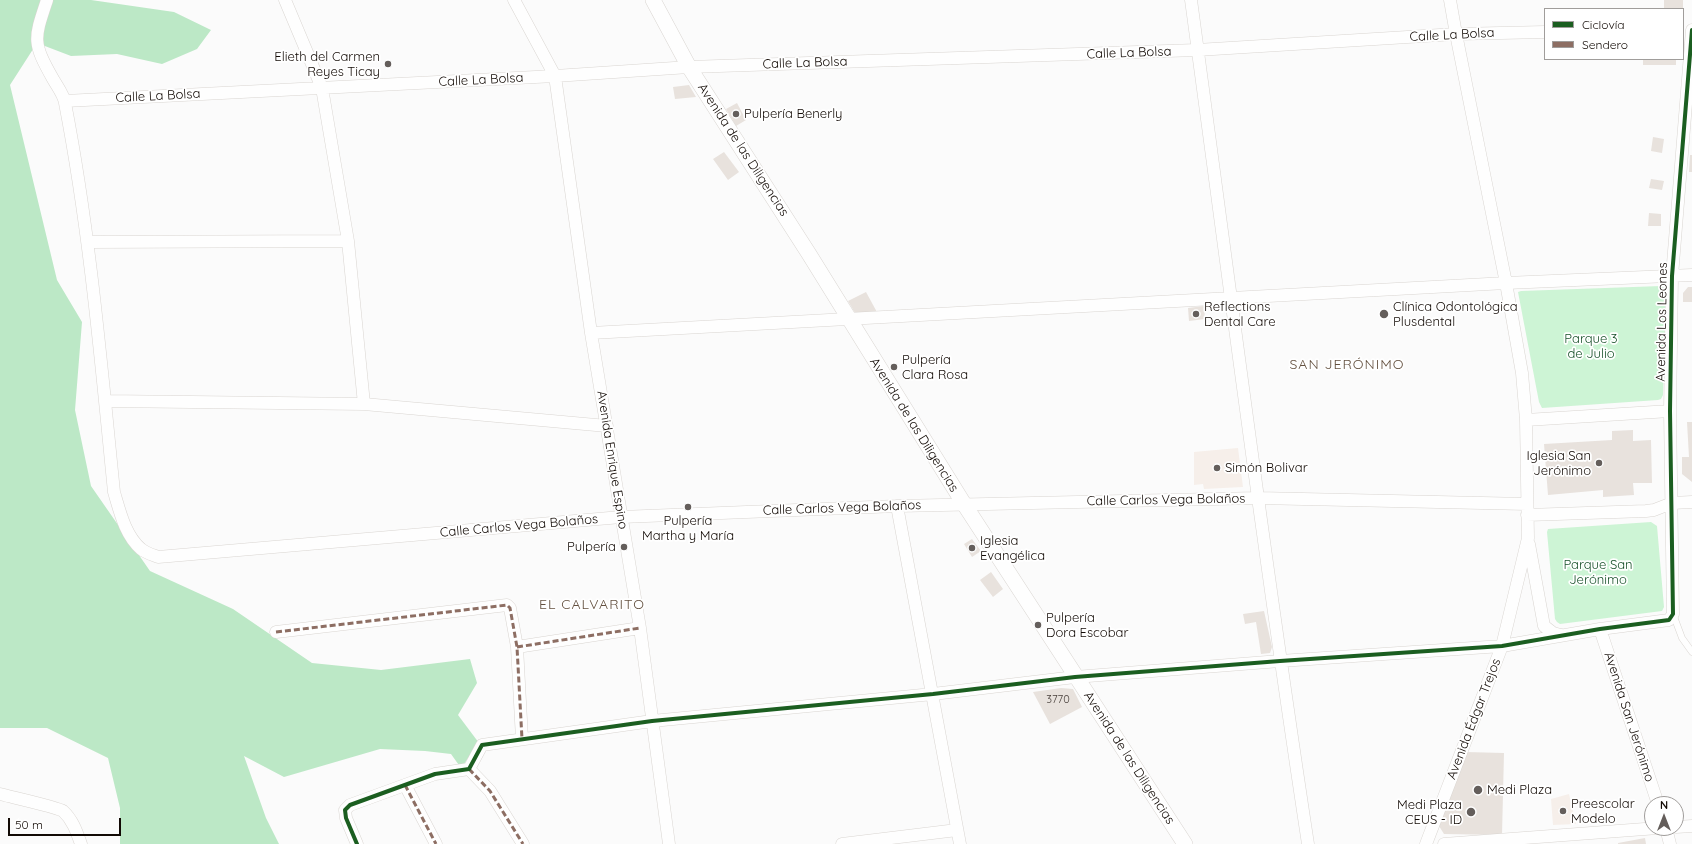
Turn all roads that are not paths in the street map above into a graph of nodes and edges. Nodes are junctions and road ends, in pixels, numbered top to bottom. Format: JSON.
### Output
{"nodes":[{"id":1,"x":47,"y":0,"type":"edge"},
{"id":2,"x":285,"y":0,"type":"edge"},
{"id":3,"x":514,"y":0,"type":"edge"},
{"id":4,"x":654,"y":0,"type":"edge"},
{"id":5,"x":1191,"y":0,"type":"edge"},
{"id":6,"x":1450,"y":0,"type":"edge"},
{"id":7,"x":1692,"y":29,"type":"edge"},
{"id":8,"x":1544,"y":32,"type":"edge"},
{"id":9,"x":1456,"y":34,"type":"junction"},
{"id":10,"x":1198,"y":50,"type":"junction"},
{"id":11,"x":689,"y":67,"type":"junction"},
{"id":12,"x":555,"y":76,"type":"junction"},
{"id":13,"x":322,"y":88,"type":"junction"},
{"id":14,"x":65,"y":101,"type":"junction"},
{"id":15,"x":348,"y":241,"type":"junction"},
{"id":16,"x":88,"y":242,"type":"junction"},
{"id":17,"x":1692,"y":275,"type":"edge"},
{"id":18,"x":1672,"y":276,"type":"junction"},
{"id":19,"x":1506,"y":283,"type":"junction"},
{"id":20,"x":1229,"y":298,"type":"junction"},
{"id":21,"x":848,"y":320,"type":"junction"},
{"id":22,"x":591,"y":333,"type":"junction"},
{"id":23,"x":105,"y":400,"type":"junction"},
{"id":24,"x":364,"y":404,"type":"junction"},
{"id":25,"x":1670,"y":411,"type":"junction"},
{"id":26,"x":1526,"y":420,"type":"junction"},
{"id":27,"x":607,"y":426,"type":"junction"},
{"id":28,"x":1258,"y":498,"type":"junction"},
{"id":29,"x":1692,"y":502,"type":"edge"},
{"id":30,"x":1672,"y":503,"type":"junction"},
{"id":31,"x":964,"y":504,"type":"junction"},
{"id":32,"x":897,"y":506,"type":"junction"},
{"id":33,"x":1528,"y":510,"type":"junction"},
{"id":34,"x":621,"y":517,"type":"junction"},
{"id":35,"x":1528,"y":538,"type":"junction"},
{"id":36,"x":1673,"y":614,"type":"junction"},
{"id":37,"x":1542,"y":619,"type":"junction"},
{"id":38,"x":640,"y":628,"type":"junction"},
{"id":39,"x":1600,"y":629,"type":"junction"},
{"id":40,"x":276,"y":632,"type":"dead end"},
{"id":41,"x":1562,"y":635,"type":"junction"},
{"id":42,"x":1523,"y":642,"type":"junction"},
{"id":43,"x":1502,"y":646,"type":"junction"},
{"id":44,"x":516,"y":647,"type":"junction"},
{"id":45,"x":1692,"y":652,"type":"edge"},
{"id":46,"x":1280,"y":661,"type":"junction"},
{"id":47,"x":1075,"y":677,"type":"junction"},
{"id":48,"x":933,"y":694,"type":"junction"},
{"id":49,"x":652,"y":720,"type":"junction"},
{"id":50,"x":522,"y":738,"type":"junction"},
{"id":51,"x":469,"y":770,"type":"junction"},
{"id":52,"x":405,"y":785,"type":"junction"},
{"id":53,"x":0,"y":794,"type":"edge"},
{"id":54,"x":1655,"y":796,"type":"edge"},
{"id":55,"x":1644,"y":829,"type":"edge"},
{"id":56,"x":957,"y":830,"type":"junction"},
{"id":57,"x":81,"y":844,"type":"edge"},
{"id":58,"x":357,"y":844,"type":"edge"},
{"id":59,"x":436,"y":844,"type":"edge"},
{"id":60,"x":523,"y":844,"type":"edge"},
{"id":61,"x":669,"y":844,"type":"edge"},
{"id":62,"x":842,"y":844,"type":"edge"},
{"id":63,"x":960,"y":844,"type":"edge"},
{"id":64,"x":1185,"y":844,"type":"edge"},
{"id":65,"x":1308,"y":844,"type":"edge"},
{"id":66,"x":1426,"y":844,"type":"edge"},
{"id":67,"x":1444,"y":844,"type":"edge"}],
"edges":[{"from":1,"to":14,"type":"street"},
{"from":2,"to":13,"type":"street"},
{"from":3,"to":12,"type":"street"},
{"from":4,"to":11,"type":"street","name":"Avenida de las Diligencias"},
{"from":5,"to":10,"type":"street"},
{"from":6,"to":9,"type":"street","name":"Avenida Édgar Trejos"},
{"from":7,"to":18,"type":"street","name":"Avenida Los Leones"},
{"from":8,"to":9,"type":"street","name":"Calle La Bolsa"},
{"from":9,"to":10,"type":"street","name":"Calle La Bolsa"},
{"from":9,"to":19,"type":"street","name":"Avenida Édgar Trejos"},
{"from":10,"to":11,"type":"street","name":"Calle La Bolsa"},
{"from":10,"to":20,"type":"street"},
{"from":11,"to":12,"type":"street","name":"Calle La Bolsa"},
{"from":11,"to":21,"type":"street","name":"Avenida de las Diligencias"},
{"from":12,"to":13,"type":"street","name":"Calle La Bolsa"},
{"from":12,"to":22,"type":"street","name":"Avenida Enrique Espino"},
{"from":13,"to":14,"type":"street","name":"Calle La Bolsa"},
{"from":13,"to":15,"type":"street"},
{"from":14,"to":16,"type":"street"},
{"from":15,"to":16,"type":"street"},
{"from":15,"to":24,"type":"street"},
{"from":16,"to":23,"type":"street"},
{"from":17,"to":18,"type":"street"},
{"from":18,"to":19,"type":"street"},
{"from":18,"to":25,"type":"street","name":"Avenida Los Leones"},
{"from":19,"to":20,"type":"street"},
{"from":19,"to":26,"type":"street","name":"Avenida Édgar Trejos"},
{"from":20,"to":21,"type":"street"},
{"from":20,"to":28,"type":"street"},
{"from":21,"to":22,"type":"street"},
{"from":21,"to":31,"type":"street","name":"Avenida de las Diligencias"},
{"from":22,"to":27,"type":"street","name":"Avenida Enrique Espino"},
{"from":23,"to":24,"type":"street"},
{"from":23,"to":34,"type":"street","name":"Calle Carlos Vega Bolaños"},
{"from":24,"to":27,"type":"street"},
{"from":25,"to":26,"type":"street"},
{"from":25,"to":30,"type":"street","name":"Avenida Los Leones"},
{"from":26,"to":33,"type":"street","name":"Avenida Édgar Trejos"},
{"from":27,"to":34,"type":"street","name":"Avenida Enrique Espino"},
{"from":28,"to":31,"type":"street","name":"Calle Carlos Vega Bolaños"},
{"from":28,"to":33,"type":"street","name":"Calle Carlos Vega Bolaños"},
{"from":28,"to":46,"type":"street"},
{"from":29,"to":30,"type":"street","name":"Calle Carlos Vega Bolaños"},
{"from":30,"to":33,"type":"street","name":"Calle Carlos Vega Bolaños"},
{"from":30,"to":36,"type":"street","name":"Avenida Los Leones"},
{"from":31,"to":32,"type":"street","name":"Calle Carlos Vega Bolaños"},
{"from":31,"to":47,"type":"street","name":"Avenida de las Diligencias"},
{"from":32,"to":34,"type":"street","name":"Calle Carlos Vega Bolaños"},
{"from":32,"to":48,"type":"street"},
{"from":33,"to":35,"type":"street","name":"Avenida Édgar Trejos"},
{"from":34,"to":38,"type":"street","name":"Avenida Enrique Espino"},
{"from":35,"to":37,"type":"street"},
{"from":35,"to":43,"type":"street","name":"Avenida Édgar Trejos"},
{"from":36,"to":39,"type":"street"},
{"from":36,"to":45,"type":"lane"},
{"from":37,"to":41,"type":"street"},
{"from":37,"to":42,"type":"street"},
{"from":38,"to":44,"type":"street"},
{"from":38,"to":49,"type":"street","name":"Avenida Enrique Espino"},
{"from":39,"to":41,"type":"street"},
{"from":39,"to":54,"type":"street","name":"Avenida San Jerónimo"},
{"from":40,"to":44,"type":"street"},
{"from":41,"to":42,"type":"street"},
{"from":42,"to":43,"type":"street"},
{"from":43,"to":46,"type":"street"},
{"from":43,"to":66,"type":"street","name":"Avenida Édgar Trejos"},
{"from":44,"to":50,"type":"street"},
{"from":46,"to":47,"type":"street"},
{"from":46,"to":65,"type":"street"},
{"from":47,"to":48,"type":"street"},
{"from":47,"to":64,"type":"street","name":"Avenida de las Diligencias"},
{"from":48,"to":49,"type":"street"},
{"from":48,"to":56,"type":"street"},
{"from":49,"to":50,"type":"street"},
{"from":49,"to":61,"type":"street","name":"Avenida Enrique Espino"},
{"from":50,"to":51,"type":"street"},
{"from":51,"to":52,"type":"street"},
{"from":51,"to":60,"type":"street"},
{"from":52,"to":58,"type":"street"},
{"from":52,"to":59,"type":"street"},
{"from":53,"to":57,"type":"street"},
{"from":55,"to":67,"type":"street"},
{"from":56,"to":62,"type":"street"},
{"from":56,"to":63,"type":"street"}]}
